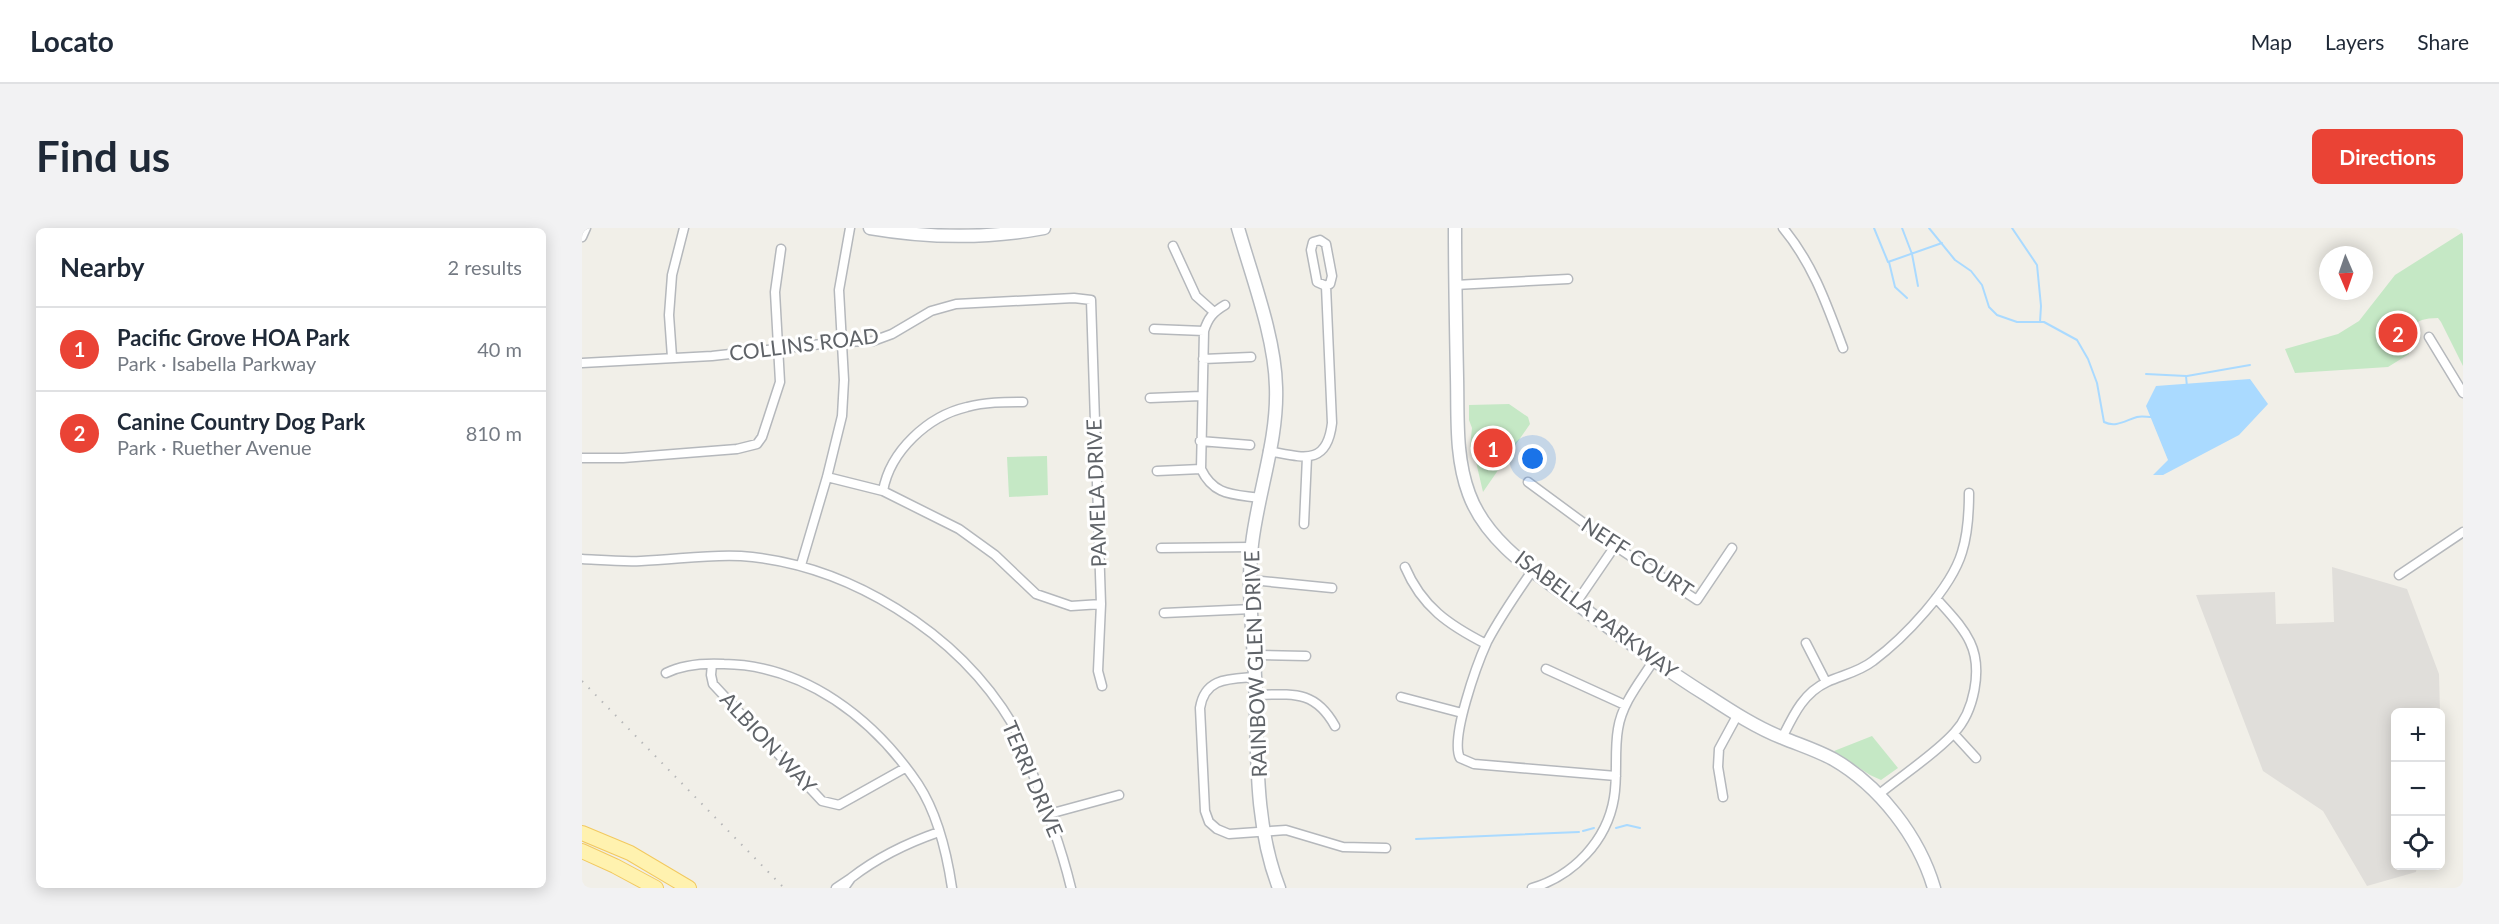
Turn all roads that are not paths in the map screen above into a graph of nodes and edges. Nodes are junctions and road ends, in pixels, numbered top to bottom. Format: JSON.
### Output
{"nodes":[{"id":1,"x":586,"y":228,"type":"edge"},
{"id":2,"x":684,"y":228,"type":"edge"},
{"id":3,"x":850,"y":228,"type":"edge"},
{"id":4,"x":870,"y":228,"type":"edge"},
{"id":5,"x":1044,"y":228,"type":"edge"},
{"id":6,"x":1238,"y":228,"type":"edge"},
{"id":7,"x":1455,"y":228,"type":"edge"},
{"id":8,"x":1783,"y":228,"type":"edge"},
{"id":9,"x":582,"y":237,"type":"edge"},
{"id":10,"x":1173,"y":246,"type":"dead end"},
{"id":11,"x":781,"y":249,"type":"dead end"},
{"id":12,"x":1568,"y":279,"type":"dead end"},
{"id":13,"x":1455,"y":285,"type":"junction"},
{"id":14,"x":1326,"y":286,"type":"junction"},
{"id":15,"x":1090,"y":300,"type":"joint"},
{"id":16,"x":1225,"y":305,"type":"dead end"},
{"id":17,"x":1214,"y":312,"type":"junction"},
{"id":18,"x":1154,"y":329,"type":"dead end"},
{"id":19,"x":1204,"y":331,"type":"junction"},
{"id":20,"x":2429,"y":337,"type":"dead end"},
{"id":21,"x":840,"y":342,"type":"junction"},
{"id":22,"x":1843,"y":348,"type":"dead end"},
{"id":23,"x":780,"y":350,"type":"junction"},
{"id":24,"x":672,"y":357,"type":"junction"},
{"id":25,"x":1251,"y":357,"type":"dead end"},
{"id":26,"x":1203,"y":359,"type":"junction"},
{"id":27,"x":582,"y":363,"type":"edge"},
{"id":28,"x":2463,"y":393,"type":"edge"},
{"id":29,"x":1201,"y":396,"type":"junction"},
{"id":30,"x":1150,"y":398,"type":"dead end"},
{"id":31,"x":1023,"y":402,"type":"dead end"},
{"id":32,"x":1200,"y":441,"type":"junction"},
{"id":33,"x":1250,"y":445,"type":"dead end"},
{"id":34,"x":1268,"y":451,"type":"junction"},
{"id":35,"x":1307,"y":457,"type":"junction"},
{"id":36,"x":582,"y":458,"type":"edge"},
{"id":37,"x":1200,"y":469,"type":"junction"},
{"id":38,"x":1157,"y":471,"type":"dead end"},
{"id":39,"x":827,"y":477,"type":"junction"},
{"id":40,"x":1528,"y":482,"type":"dead end"},
{"id":41,"x":883,"y":491,"type":"junction"},
{"id":42,"x":1969,"y":493,"type":"dead end"},
{"id":43,"x":1259,"y":498,"type":"junction"},
{"id":44,"x":1304,"y":524,"type":"dead end"},
{"id":45,"x":2463,"y":532,"type":"edge"},
{"id":46,"x":1616,"y":546,"type":"junction"},
{"id":47,"x":1252,"y":547,"type":"junction"},
{"id":48,"x":1161,"y":548,"type":"dead end"},
{"id":49,"x":1732,"y":548,"type":"dead end"},
{"id":50,"x":582,"y":559,"type":"edge"},
{"id":51,"x":801,"y":565,"type":"junction"},
{"id":52,"x":1405,"y":567,"type":"dead end"},
{"id":53,"x":1532,"y":571,"type":"junction"},
{"id":54,"x":2399,"y":575,"type":"dead end"},
{"id":55,"x":1251,"y":580,"type":"junction"},
{"id":56,"x":1332,"y":588,"type":"dead end"},
{"id":57,"x":1936,"y":598,"type":"junction"},
{"id":58,"x":1576,"y":603,"type":"junction"},
{"id":59,"x":1101,"y":604,"type":"junction"},
{"id":60,"x":1252,"y":609,"type":"junction"},
{"id":61,"x":1164,"y":613,"type":"dead end"},
{"id":62,"x":1806,"y":643,"type":"dead end"},
{"id":63,"x":1486,"y":644,"type":"junction"},
{"id":64,"x":1254,"y":655,"type":"junction"},
{"id":65,"x":1306,"y":656,"type":"dead end"},
{"id":66,"x":1654,"y":660,"type":"junction"},
{"id":67,"x":712,"y":664,"type":"junction"},
{"id":68,"x":1546,"y":669,"type":"dead end"},
{"id":69,"x":666,"y":673,"type":"dead end"},
{"id":70,"x":1255,"y":677,"type":"junction"},
{"id":71,"x":1826,"y":682,"type":"junction"},
{"id":72,"x":1102,"y":686,"type":"dead end"},
{"id":73,"x":1256,"y":695,"type":"junction"},
{"id":74,"x":1401,"y":697,"type":"dead end"},
{"id":75,"x":1625,"y":705,"type":"junction"},
{"id":76,"x":1462,"y":713,"type":"junction"},
{"id":77,"x":1738,"y":714,"type":"junction"},
{"id":78,"x":1335,"y":726,"type":"dead end"},
{"id":79,"x":1954,"y":734,"type":"junction"},
{"id":80,"x":1782,"y":738,"type":"junction"},
{"id":81,"x":1976,"y":758,"type":"dead end"},
{"id":82,"x":905,"y":768,"type":"junction"},
{"id":83,"x":1616,"y":776,"type":"junction"},
{"id":84,"x":1119,"y":795,"type":"dead end"},
{"id":85,"x":1878,"y":795,"type":"junction"},
{"id":86,"x":1724,"y":797,"type":"dead end"},
{"id":87,"x":1049,"y":814,"type":"junction"},
{"id":88,"x":1264,"y":831,"type":"junction"},
{"id":89,"x":939,"y":832,"type":"junction"},
{"id":90,"x":582,"y":833,"type":"edge"},
{"id":91,"x":1386,"y":848,"type":"dead end"},
{"id":92,"x":582,"y":851,"type":"edge"},
{"id":93,"x":851,"y":878,"type":"junction"},
{"id":94,"x":657,"y":888,"type":"edge"},
{"id":95,"x":689,"y":888,"type":"edge"},
{"id":96,"x":836,"y":888,"type":"edge"},
{"id":97,"x":844,"y":888,"type":"edge"},
{"id":98,"x":952,"y":888,"type":"edge"},
{"id":99,"x":1071,"y":888,"type":"edge"},
{"id":100,"x":1279,"y":888,"type":"edge"},
{"id":101,"x":1532,"y":888,"type":"edge"},
{"id":102,"x":1934,"y":888,"type":"edge"}],
"edges":[{"from":1,"to":9,"type":"street"},
{"from":2,"to":24,"type":"street"},
{"from":3,"to":21,"type":"street"},
{"from":4,"to":5,"type":"street"},
{"from":6,"to":34,"type":"street","name":"RAINBOW GLEN DRIVE"},
{"from":7,"to":13,"type":"street","name":"ISABELLA PARKWAY"},
{"from":8,"to":22,"type":"street"},
{"from":10,"to":17,"type":"street"},
{"from":11,"to":23,"type":"street"},
{"from":12,"to":13,"type":"street"},
{"from":13,"to":53,"type":"street","name":"ISABELLA PARKWAY"},
{"from":14,"to":14,"type":"street"},
{"from":14,"to":35,"type":"street"},
{"from":15,"to":21,"type":"street","name":"COLLINS ROAD"},
{"from":15,"to":59,"type":"street","name":"PAMELA DRIVE"},
{"from":16,"to":17,"type":"street"},
{"from":17,"to":19,"type":"street"},
{"from":18,"to":19,"type":"street"},
{"from":19,"to":26,"type":"street"},
{"from":20,"to":28,"type":"street"},
{"from":21,"to":23,"type":"street","name":"COLLINS ROAD"},
{"from":21,"to":39,"type":"street"},
{"from":23,"to":24,"type":"street","name":"COLLINS ROAD"},
{"from":23,"to":36,"type":"street"},
{"from":24,"to":27,"type":"street","name":"COLLINS ROAD"},
{"from":25,"to":26,"type":"street"},
{"from":26,"to":29,"type":"street"},
{"from":29,"to":30,"type":"street"},
{"from":29,"to":32,"type":"street"},
{"from":31,"to":41,"type":"street"},
{"from":32,"to":33,"type":"street"},
{"from":32,"to":37,"type":"street"},
{"from":34,"to":35,"type":"street"},
{"from":34,"to":43,"type":"street","name":"RAINBOW GLEN DRIVE"},
{"from":35,"to":44,"type":"street"},
{"from":37,"to":38,"type":"street"},
{"from":37,"to":43,"type":"street"},
{"from":39,"to":41,"type":"street"},
{"from":39,"to":51,"type":"street"},
{"from":40,"to":46,"type":"street","name":"NEFF COURT"},
{"from":41,"to":59,"type":"street"},
{"from":42,"to":57,"type":"street"},
{"from":43,"to":47,"type":"street","name":"RAINBOW GLEN DRIVE"},
{"from":45,"to":54,"type":"street"},
{"from":46,"to":49,"type":"street","name":"NEFF COURT"},
{"from":46,"to":58,"type":"street"},
{"from":47,"to":48,"type":"street"},
{"from":47,"to":55,"type":"street","name":"RAINBOW GLEN DRIVE"},
{"from":50,"to":51,"type":"street","name":"TERRI DRIVE"},
{"from":51,"to":87,"type":"street","name":"TERRI DRIVE"},
{"from":52,"to":63,"type":"street"},
{"from":53,"to":58,"type":"street","name":"ISABELLA PARKWAY"},
{"from":53,"to":63,"type":"street"},
{"from":55,"to":56,"type":"street"},
{"from":55,"to":60,"type":"street","name":"RAINBOW GLEN DRIVE"},
{"from":57,"to":71,"type":"street"},
{"from":57,"to":79,"type":"street"},
{"from":58,"to":66,"type":"street","name":"ISABELLA PARKWAY"},
{"from":59,"to":72,"type":"street","name":"PAMELA DRIVE"},
{"from":60,"to":61,"type":"street"},
{"from":60,"to":64,"type":"street","name":"RAINBOW GLEN DRIVE"},
{"from":62,"to":71,"type":"street"},
{"from":63,"to":76,"type":"street"},
{"from":64,"to":65,"type":"street"},
{"from":64,"to":70,"type":"street","name":"RAINBOW GLEN DRIVE"},
{"from":66,"to":75,"type":"street"},
{"from":66,"to":77,"type":"street","name":"ISABELLA PARKWAY"},
{"from":67,"to":69,"type":"street"},
{"from":67,"to":82,"type":"street"},
{"from":67,"to":82,"type":"street","name":"ALBION WAY"},
{"from":68,"to":75,"type":"street"},
{"from":70,"to":73,"type":"street","name":"RAINBOW GLEN DRIVE"},
{"from":70,"to":88,"type":"street"},
{"from":71,"to":80,"type":"street"},
{"from":73,"to":78,"type":"street"},
{"from":73,"to":88,"type":"street","name":"RAINBOW GLEN DRIVE"},
{"from":74,"to":76,"type":"street"},
{"from":75,"to":83,"type":"street"},
{"from":76,"to":83,"type":"street"},
{"from":77,"to":80,"type":"street","name":"ISABELLA PARKWAY"},
{"from":77,"to":86,"type":"street"},
{"from":79,"to":81,"type":"street"},
{"from":79,"to":85,"type":"street"},
{"from":80,"to":85,"type":"street","name":"ISABELLA PARKWAY"},
{"from":82,"to":89,"type":"street"},
{"from":83,"to":101,"type":"street"},
{"from":84,"to":87,"type":"street"},
{"from":85,"to":102,"type":"street","name":"ISABELLA PARKWAY"},
{"from":87,"to":99,"type":"street","name":"TERRI DRIVE"},
{"from":88,"to":91,"type":"street"},
{"from":88,"to":100,"type":"street","name":"RAINBOW GLEN DRIVE"},
{"from":89,"to":93,"type":"street"},
{"from":89,"to":98,"type":"street"},
{"from":90,"to":95,"type":"main road"},
{"from":92,"to":94,"type":"main road"},
{"from":93,"to":96,"type":"street"},
{"from":93,"to":97,"type":"street"}]}
